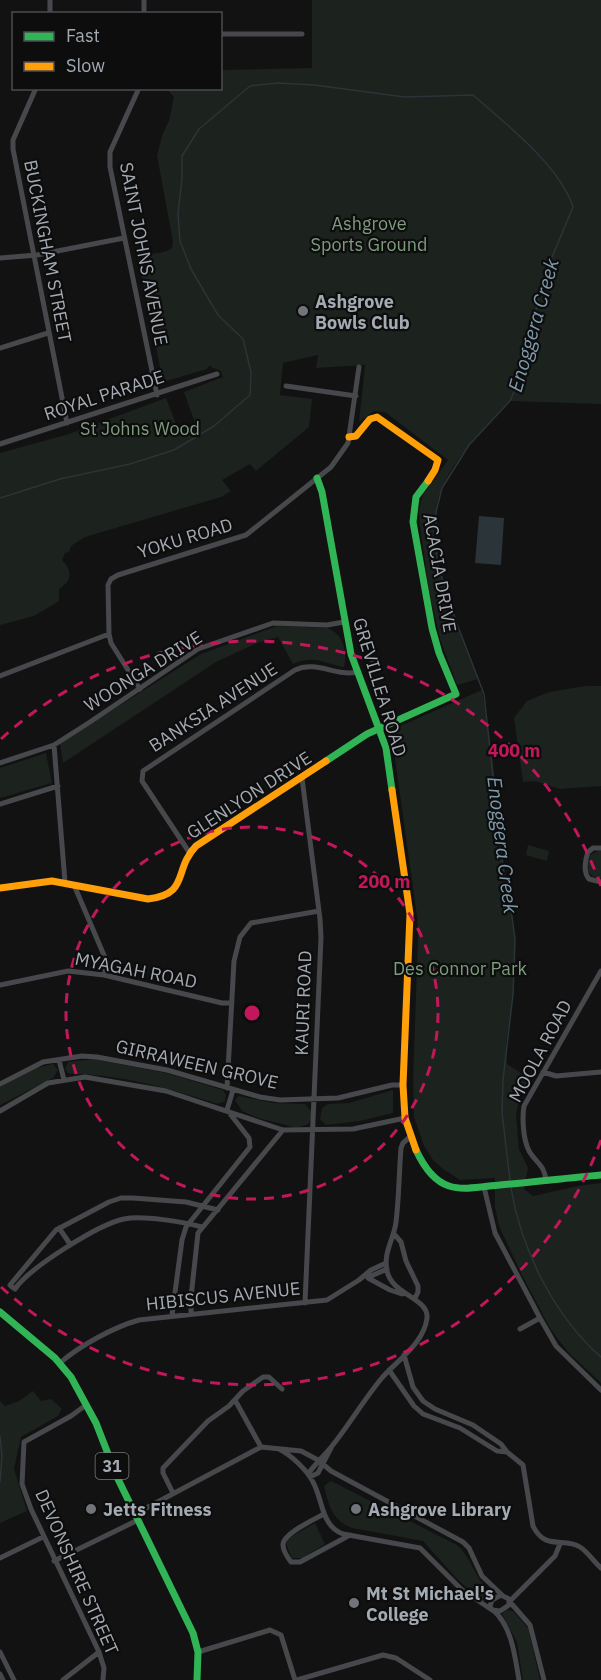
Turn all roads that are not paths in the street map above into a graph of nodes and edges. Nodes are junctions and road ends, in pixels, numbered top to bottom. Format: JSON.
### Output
{"nodes":[{"id":1,"x":222,"y":34,"type":"edge"},
{"id":2,"x":303,"y":34,"type":"dead end"},
{"id":3,"x":35,"y":90,"type":"edge"},
{"id":4,"x":138,"y":90,"type":"edge"},
{"id":5,"x":124,"y":238,"type":"junction"},
{"id":6,"x":33,"y":255,"type":"junction"},
{"id":7,"x":0,"y":258,"type":"edge"},
{"id":8,"x":48,"y":333,"type":"junction"},
{"id":9,"x":0,"y":348,"type":"edge"},
{"id":10,"x":359,"y":367,"type":"dead end"},
{"id":11,"x":217,"y":374,"type":"dead end"},
{"id":12,"x":286,"y":386,"type":"dead end"},
{"id":13,"x":157,"y":394,"type":"junction"},
{"id":14,"x":356,"y":396,"type":"junction"},
{"id":15,"x":67,"y":423,"type":"junction"},
{"id":16,"x":349,"y":437,"type":"junction"},
{"id":17,"x":0,"y":444,"type":"edge"},
{"id":18,"x":317,"y":478,"type":"junction"},
{"id":19,"x":344,"y":622,"type":"junction"},
{"id":20,"x":109,"y":634,"type":"junction"},
{"id":21,"x":357,"y":672,"type":"junction"},
{"id":22,"x":0,"y":676,"type":"edge"},
{"id":23,"x":140,"y":689,"type":"junction"},
{"id":24,"x":456,"y":694,"type":"joint"},
{"id":25,"x":379,"y":727,"type":"junction"},
{"id":26,"x":54,"y":745,"type":"junction"},
{"id":27,"x":0,"y":763,"type":"edge"},
{"id":28,"x":302,"y":778,"type":"junction"},
{"id":29,"x":58,"y":786,"type":"junction"},
{"id":30,"x":0,"y":804,"type":"edge"},
{"id":31,"x":601,"y":848,"type":"edge"},
{"id":32,"x":189,"y":852,"type":"junction"},
{"id":33,"x":65,"y":882,"type":"junction"},
{"id":34,"x":601,"y":882,"type":"edge"},
{"id":35,"x":74,"y":885,"type":"junction"},
{"id":36,"x":0,"y":888,"type":"edge"},
{"id":37,"x":319,"y":911,"type":"junction"},
{"id":38,"x":601,"y":971,"type":"edge"},
{"id":39,"x":104,"y":975,"type":"junction"},
{"id":40,"x":0,"y":985,"type":"edge"},
{"id":41,"x":232,"y":1004,"type":"junction"},
{"id":42,"x":59,"y":1060,"type":"junction"},
{"id":43,"x":543,"y":1072,"type":"junction"},
{"id":44,"x":601,"y":1072,"type":"edge"},
{"id":45,"x":64,"y":1080,"type":"junction"},
{"id":46,"x":0,"y":1084,"type":"edge"},
{"id":47,"x":403,"y":1085,"type":"junction"},
{"id":48,"x":230,"y":1089,"type":"junction"},
{"id":49,"x":315,"y":1099,"type":"junction"},
{"id":50,"x":227,"y":1110,"type":"junction"},
{"id":51,"x":0,"y":1111,"type":"edge"},
{"id":52,"x":405,"y":1118,"type":"junction"},
{"id":53,"x":283,"y":1130,"type":"junction"},
{"id":54,"x":313,"y":1131,"type":"junction"},
{"id":55,"x":411,"y":1136,"type":"junction"},
{"id":56,"x":601,"y":1175,"type":"edge"},
{"id":57,"x":546,"y":1180,"type":"junction"},
{"id":58,"x":484,"y":1187,"type":"junction"},
{"id":59,"x":203,"y":1206,"type":"junction"},
{"id":60,"x":218,"y":1210,"type":"junction"},
{"id":61,"x":188,"y":1224,"type":"junction"},
{"id":62,"x":202,"y":1227,"type":"junction"},
{"id":63,"x":59,"y":1228,"type":"junction"},
{"id":64,"x":394,"y":1234,"type":"junction"},
{"id":65,"x":70,"y":1244,"type":"junction"},
{"id":66,"x":386,"y":1266,"type":"junction"},
{"id":67,"x":21,"y":1270,"type":"junction"},
{"id":68,"x":31,"y":1274,"type":"junction"},
{"id":69,"x":368,"y":1278,"type":"junction"},
{"id":70,"x":359,"y":1280,"type":"junction"},
{"id":71,"x":412,"y":1297,"type":"junction"},
{"id":72,"x":305,"y":1303,"type":"junction"},
{"id":73,"x":0,"y":1312,"type":"edge"},
{"id":74,"x":191,"y":1313,"type":"junction"},
{"id":75,"x":172,"y":1315,"type":"junction"},
{"id":76,"x":540,"y":1318,"type":"junction"},
{"id":77,"x":520,"y":1329,"type":"dead end"},
{"id":78,"x":404,"y":1354,"type":"junction"},
{"id":79,"x":60,"y":1363,"type":"junction"},
{"id":80,"x":389,"y":1370,"type":"junction"},
{"id":81,"x":282,"y":1389,"type":"dead end"},
{"id":82,"x":601,"y":1390,"type":"edge"},
{"id":83,"x":235,"y":1400,"type":"junction"},
{"id":84,"x":86,"y":1405,"type":"junction"},
{"id":85,"x":261,"y":1447,"type":"junction"},
{"id":86,"x":275,"y":1447,"type":"junction"},
{"id":87,"x":507,"y":1452,"type":"junction"},
{"id":88,"x":321,"y":1463,"type":"junction"},
{"id":89,"x":309,"y":1476,"type":"junction"},
{"id":90,"x":173,"y":1493,"type":"junction"},
{"id":91,"x":324,"y":1514,"type":"junction"},
{"id":92,"x":137,"y":1517,"type":"junction"},
{"id":93,"x":350,"y":1535,"type":"junction"},
{"id":94,"x":42,"y":1537,"type":"junction"},
{"id":95,"x":560,"y":1544,"type":"junction"},
{"id":96,"x":0,"y":1558,"type":"edge"},
{"id":97,"x":54,"y":1561,"type":"junction"},
{"id":98,"x":601,"y":1568,"type":"edge"},
{"id":99,"x":502,"y":1595,"type":"junction"},
{"id":100,"x":510,"y":1601,"type":"junction"},
{"id":101,"x":493,"y":1610,"type":"junction"},
{"id":102,"x":0,"y":1652,"type":"edge"},
{"id":103,"x":99,"y":1652,"type":"junction"},
{"id":104,"x":198,"y":1652,"type":"junction"},
{"id":105,"x":0,"y":1674,"type":"edge"},
{"id":106,"x":3,"y":1680,"type":"edge"},
{"id":107,"x":14,"y":1680,"type":"edge"},
{"id":108,"x":63,"y":1680,"type":"edge"},
{"id":109,"x":103,"y":1680,"type":"edge"},
{"id":110,"x":197,"y":1680,"type":"edge"},
{"id":111,"x":296,"y":1680,"type":"edge"},
{"id":112,"x":430,"y":1680,"type":"edge"},
{"id":113,"x":519,"y":1680,"type":"edge"},
{"id":114,"x":544,"y":1680,"type":"edge"}],
"edges":[{"from":1,"to":2,"type":"street"},
{"from":3,"to":6,"type":"street","name":"BUCKINGHAM STREET"},
{"from":4,"to":5,"type":"street","name":"SAINT JOHNS AVENUE"},
{"from":5,"to":6,"type":"street"},
{"from":5,"to":13,"type":"street","name":"SAINT JOHNS AVENUE"},
{"from":6,"to":7,"type":"street"},
{"from":6,"to":8,"type":"street","name":"BUCKINGHAM STREET"},
{"from":8,"to":9,"type":"street"},
{"from":8,"to":15,"type":"street","name":"BUCKINGHAM STREET"},
{"from":10,"to":14,"type":"street","name":"YOKU ROAD"},
{"from":11,"to":13,"type":"street","name":"ROYAL PARADE"},
{"from":12,"to":14,"type":"street"},
{"from":13,"to":15,"type":"street","name":"ROYAL PARADE"},
{"from":14,"to":16,"type":"street","name":"YOKU ROAD"},
{"from":15,"to":17,"type":"street","name":"ROYAL PARADE"},
{"from":16,"to":18,"type":"street","name":"YOKU ROAD"},
{"from":16,"to":24,"type":"street","name":"ACACIA DRIVE"},
{"from":18,"to":19,"type":"street","name":"GREVILLEA ROAD"},
{"from":18,"to":20,"type":"street","name":"YOKU ROAD"},
{"from":19,"to":21,"type":"street","name":"GREVILLEA ROAD"},
{"from":19,"to":23,"type":"street","name":"WOONGA DRIVE"},
{"from":20,"to":22,"type":"street"},
{"from":20,"to":23,"type":"street","name":"YOKU ROAD"},
{"from":21,"to":25,"type":"street","name":"GREVILLEA ROAD"},
{"from":21,"to":32,"type":"street","name":"BANKSIA AVENUE"},
{"from":23,"to":26,"type":"street","name":"WOONGA DRIVE"},
{"from":24,"to":25,"type":"street","name":"GLENLYON DRIVE"},
{"from":25,"to":28,"type":"street","name":"GLENLYON DRIVE"},
{"from":25,"to":47,"type":"street","name":"GREVILLEA ROAD"},
{"from":26,"to":27,"type":"street","name":"WOONGA DRIVE"},
{"from":26,"to":29,"type":"street"},
{"from":28,"to":32,"type":"street","name":"GLENLYON DRIVE"},
{"from":28,"to":37,"type":"street","name":"KAURI ROAD"},
{"from":29,"to":30,"type":"street"},
{"from":29,"to":33,"type":"street"},
{"from":31,"to":34,"type":"street"},
{"from":32,"to":35,"type":"street","name":"GLENLYON DRIVE"},
{"from":33,"to":35,"type":"street","name":"GLENLYON DRIVE"},
{"from":33,"to":36,"type":"street","name":"GLENLYON DRIVE"},
{"from":35,"to":39,"type":"street"},
{"from":37,"to":41,"type":"street"},
{"from":37,"to":49,"type":"street","name":"KAURI ROAD"},
{"from":38,"to":43,"type":"street","name":"MOOLA ROAD"},
{"from":39,"to":40,"type":"street","name":"MYAGAH ROAD"},
{"from":39,"to":41,"type":"street","name":"MYAGAH ROAD"},
{"from":41,"to":48,"type":"street"},
{"from":42,"to":45,"type":"street"},
{"from":42,"to":46,"type":"street","name":"GIRRAWEEN GROVE"},
{"from":42,"to":48,"type":"street","name":"GIRRAWEEN GROVE"},
{"from":43,"to":44,"type":"street"},
{"from":43,"to":57,"type":"street","name":"MOOLA ROAD"},
{"from":45,"to":50,"type":"street","name":"GIRRAWEEN GROVE"},
{"from":45,"to":51,"type":"street","name":"GIRRAWEEN GROVE"},
{"from":47,"to":49,"type":"street","name":"GIRRAWEEN GROVE"},
{"from":47,"to":52,"type":"street"},
{"from":48,"to":49,"type":"street","name":"GIRRAWEEN GROVE"},
{"from":48,"to":50,"type":"street"},
{"from":49,"to":54,"type":"street","name":"KAURI ROAD"},
{"from":50,"to":53,"type":"street","name":"GIRRAWEEN GROVE"},
{"from":50,"to":59,"type":"street"},
{"from":52,"to":54,"type":"street","name":"GIRRAWEEN GROVE"},
{"from":52,"to":55,"type":"street"},
{"from":53,"to":54,"type":"street","name":"GIRRAWEEN GROVE"},
{"from":53,"to":60,"type":"street"},
{"from":54,"to":72,"type":"street","name":"KAURI ROAD"},
{"from":55,"to":58,"type":"street"},
{"from":55,"to":64,"type":"street"},
{"from":56,"to":57,"type":"street"},
{"from":57,"to":58,"type":"street"},
{"from":58,"to":76,"type":"street"},
{"from":59,"to":60,"type":"street"},
{"from":59,"to":61,"type":"street"},
{"from":59,"to":63,"type":"street"},
{"from":60,"to":62,"type":"street"},
{"from":61,"to":62,"type":"street"},
{"from":61,"to":65,"type":"street"},
{"from":61,"to":75,"type":"street"},
{"from":62,"to":74,"type":"street"},
{"from":63,"to":65,"type":"street"},
{"from":63,"to":67,"type":"street"},
{"from":64,"to":66,"type":"street"},
{"from":64,"to":71,"type":"street"},
{"from":65,"to":68,"type":"street"},
{"from":66,"to":69,"type":"street","name":"HIBISCUS AVENUE"},
{"from":66,"to":70,"type":"street","name":"HIBISCUS AVENUE"},
{"from":66,"to":71,"type":"street"},
{"from":67,"to":68,"type":"street"},
{"from":67,"to":68,"type":"street"},
{"from":69,"to":70,"type":"street","name":"HIBISCUS AVENUE"},
{"from":69,"to":71,"type":"street"},
{"from":70,"to":72,"type":"street","name":"HIBISCUS AVENUE"},
{"from":71,"to":78,"type":"street"},
{"from":72,"to":74,"type":"street","name":"HIBISCUS AVENUE"},
{"from":73,"to":79,"type":"street","number":"31"},
{"from":74,"to":75,"type":"street","name":"HIBISCUS AVENUE"},
{"from":75,"to":79,"type":"street","name":"HIBISCUS AVENUE"},
{"from":76,"to":77,"type":"street"},
{"from":76,"to":82,"type":"street"},
{"from":78,"to":80,"type":"street"},
{"from":78,"to":87,"type":"street"},
{"from":79,"to":84,"type":"street","number":"31"},
{"from":80,"to":87,"type":"street"},
{"from":80,"to":88,"type":"street"},
{"from":81,"to":83,"type":"street"},
{"from":83,"to":85,"type":"street"},
{"from":83,"to":90,"type":"street"},
{"from":84,"to":92,"type":"street","number":"31"},
{"from":84,"to":94,"type":"street","name":"DEVONSHIRE STREET"},
{"from":85,"to":86,"type":"street"},
{"from":85,"to":90,"type":"street"},
{"from":86,"to":88,"type":"street"},
{"from":86,"to":89,"type":"street"},
{"from":87,"to":95,"type":"street"},
{"from":88,"to":89,"type":"street"},
{"from":88,"to":99,"type":"street"},
{"from":89,"to":91,"type":"street"},
{"from":90,"to":92,"type":"street"},
{"from":91,"to":93,"type":"street"},
{"from":91,"to":93,"type":"street"},
{"from":92,"to":97,"type":"street"},
{"from":92,"to":104,"type":"street","number":"31"},
{"from":93,"to":101,"type":"street"},
{"from":94,"to":96,"type":"street"},
{"from":94,"to":97,"type":"street","name":"DEVONSHIRE STREET"},
{"from":95,"to":98,"type":"street"},
{"from":95,"to":100,"type":"street"},
{"from":97,"to":103,"type":"street","name":"DEVONSHIRE STREET"},
{"from":99,"to":100,"type":"street"},
{"from":99,"to":101,"type":"street"},
{"from":100,"to":101,"type":"street"},
{"from":100,"to":114,"type":"street"},
{"from":101,"to":113,"type":"street"},
{"from":102,"to":107,"type":"street"},
{"from":103,"to":108,"type":"street"},
{"from":103,"to":109,"type":"street","name":"DEVONSHIRE STREET"},
{"from":104,"to":110,"type":"street","number":"31"},
{"from":104,"to":111,"type":"street"},
{"from":105,"to":106,"type":"street"},
{"from":111,"to":112,"type":"street"}]}
